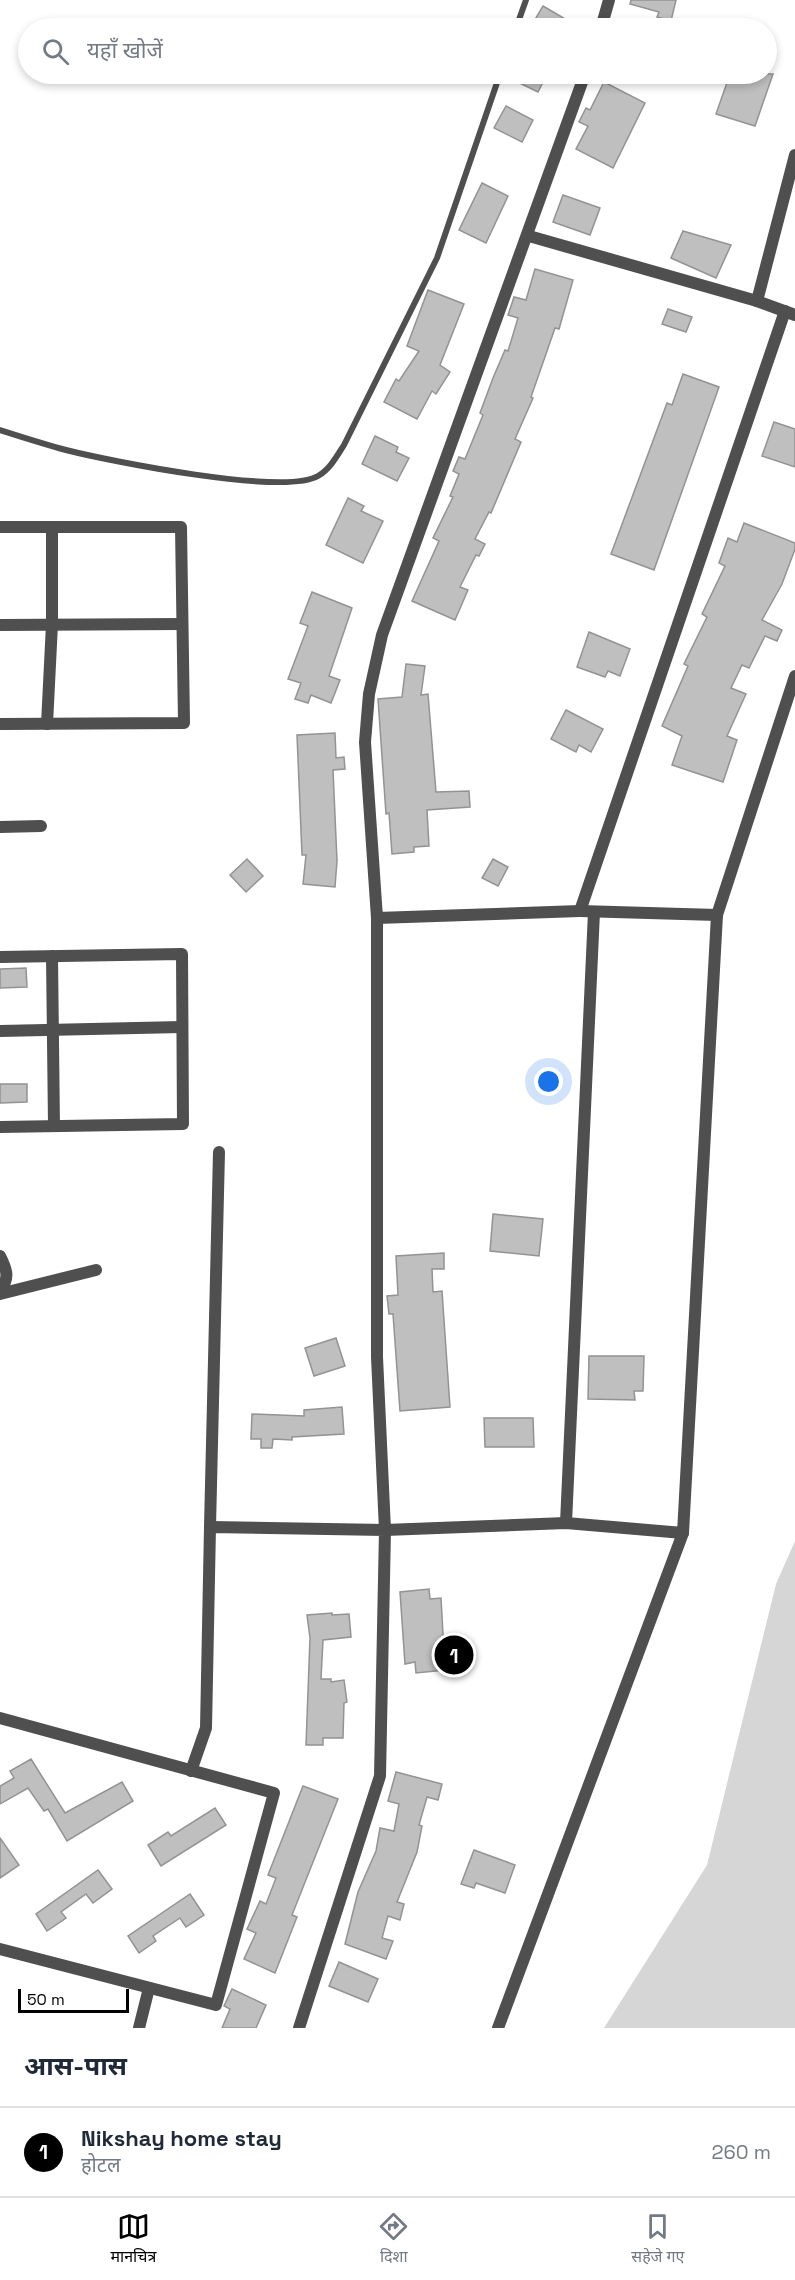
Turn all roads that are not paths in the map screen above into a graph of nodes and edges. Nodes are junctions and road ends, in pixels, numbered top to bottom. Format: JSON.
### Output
{"nodes":[{"id":1,"x":526,"y":0,"type":"edge"},
{"id":2,"x":609,"y":0,"type":"edge"},
{"id":3,"x":520,"y":18,"type":"edge"},
{"id":4,"x":604,"y":18,"type":"edge"},
{"id":5,"x":497,"y":84,"type":"edge"},
{"id":6,"x":582,"y":84,"type":"edge"},
{"id":7,"x":795,"y":155,"type":"edge"},
{"id":8,"x":529,"y":236,"type":"junction"},
{"id":9,"x":757,"y":301,"type":"junction"},
{"id":10,"x":790,"y":313,"type":"edge"},
{"id":11,"x":0,"y":430,"type":"edge"},
{"id":12,"x":0,"y":527,"type":"edge"},
{"id":13,"x":52,"y":527,"type":"junction"},
{"id":14,"x":52,"y":624,"type":"junction"},
{"id":15,"x":182,"y":624,"type":"junction"},
{"id":16,"x":0,"y":625,"type":"edge"},
{"id":17,"x":795,"y":676,"type":"edge"},
{"id":18,"x":0,"y":724,"type":"edge"},
{"id":19,"x":47,"y":724,"type":"junction"},
{"id":20,"x":41,"y":826,"type":"dead end"},
{"id":21,"x":0,"y":827,"type":"edge"},
{"id":22,"x":580,"y":911,"type":"junction"},
{"id":23,"x":594,"y":912,"type":"junction"},
{"id":24,"x":717,"y":915,"type":"junction"},
{"id":25,"x":377,"y":918,"type":"junction"},
{"id":26,"x":52,"y":956,"type":"junction"},
{"id":27,"x":0,"y":957,"type":"edge"},
{"id":28,"x":182,"y":1027,"type":"junction"},
{"id":29,"x":0,"y":1031,"type":"edge"},
{"id":30,"x":53,"y":1031,"type":"junction"},
{"id":31,"x":54,"y":1126,"type":"junction"},
{"id":32,"x":0,"y":1127,"type":"edge"},
{"id":33,"x":219,"y":1152,"type":"dead end"},
{"id":34,"x":0,"y":1256,"type":"edge"},
{"id":35,"x":96,"y":1270,"type":"dead end"},
{"id":36,"x":0,"y":1293,"type":"edge"},
{"id":37,"x":566,"y":1523,"type":"junction"},
{"id":38,"x":210,"y":1527,"type":"junction"},
{"id":39,"x":385,"y":1530,"type":"junction"},
{"id":40,"x":683,"y":1533,"type":"junction"},
{"id":41,"x":0,"y":1718,"type":"edge"},
{"id":42,"x":191,"y":1771,"type":"junction"},
{"id":43,"x":0,"y":1950,"type":"edge"},
{"id":44,"x":149,"y":1988,"type":"junction"},
{"id":45,"x":139,"y":2028,"type":"edge"},
{"id":46,"x":299,"y":2028,"type":"edge"},
{"id":47,"x":498,"y":2028,"type":"edge"}],
"edges":[{"from":1,"to":3,"type":"lane"},
{"from":2,"to":4,"type":"street"},
{"from":5,"to":11,"type":"lane"},
{"from":6,"to":8,"type":"street"},
{"from":7,"to":9,"type":"street"},
{"from":8,"to":9,"type":"street"},
{"from":8,"to":25,"type":"street"},
{"from":9,"to":10,"type":"street"},
{"from":10,"to":22,"type":"street"},
{"from":12,"to":13,"type":"street"},
{"from":13,"to":14,"type":"street"},
{"from":13,"to":15,"type":"street"},
{"from":14,"to":15,"type":"street"},
{"from":14,"to":16,"type":"street"},
{"from":14,"to":19,"type":"street"},
{"from":15,"to":19,"type":"street"},
{"from":17,"to":24,"type":"street"},
{"from":18,"to":19,"type":"street"},
{"from":20,"to":21,"type":"street"},
{"from":22,"to":23,"type":"street"},
{"from":22,"to":25,"type":"street"},
{"from":23,"to":24,"type":"street"},
{"from":23,"to":37,"type":"street"},
{"from":24,"to":40,"type":"street"},
{"from":25,"to":39,"type":"street"},
{"from":26,"to":27,"type":"street"},
{"from":26,"to":28,"type":"street"},
{"from":26,"to":30,"type":"street"},
{"from":28,"to":30,"type":"street"},
{"from":28,"to":31,"type":"street"},
{"from":29,"to":30,"type":"street"},
{"from":30,"to":31,"type":"street"},
{"from":31,"to":32,"type":"street"},
{"from":33,"to":38,"type":"street"},
{"from":34,"to":36,"type":"street"},
{"from":35,"to":36,"type":"street"},
{"from":37,"to":39,"type":"street"},
{"from":37,"to":40,"type":"street"},
{"from":38,"to":39,"type":"street"},
{"from":38,"to":42,"type":"street"},
{"from":39,"to":46,"type":"street"},
{"from":40,"to":47,"type":"street"},
{"from":41,"to":42,"type":"street"},
{"from":42,"to":44,"type":"street"},
{"from":43,"to":44,"type":"street"},
{"from":44,"to":45,"type":"street"}]}
